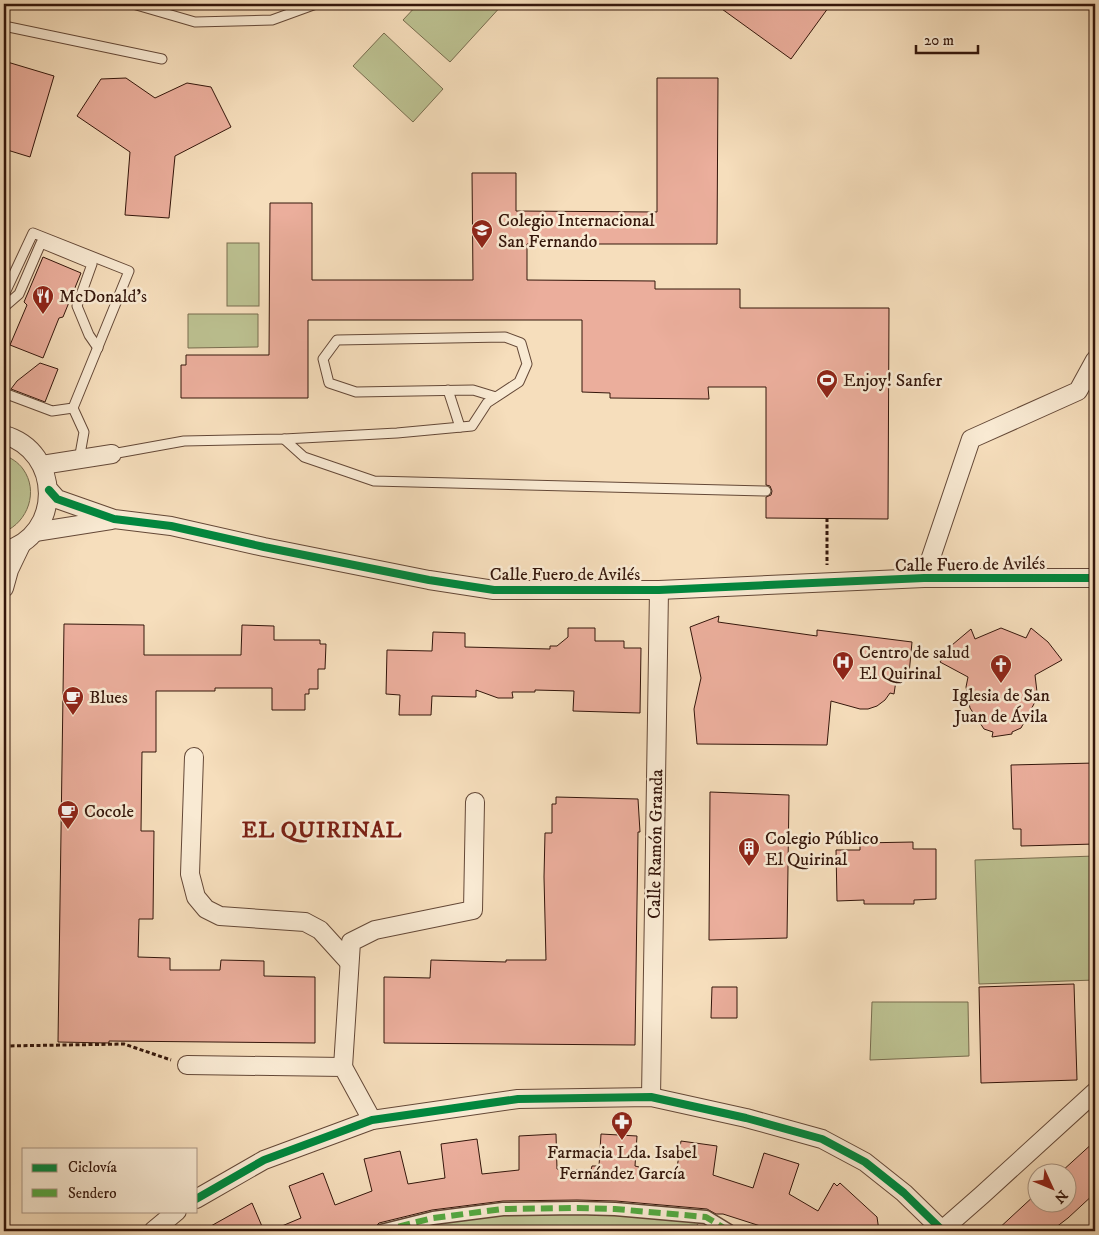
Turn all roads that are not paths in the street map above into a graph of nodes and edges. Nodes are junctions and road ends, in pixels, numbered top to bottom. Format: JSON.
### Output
{"nodes":[{"id":1,"x":133,"y":4,"type":"edge"},
{"id":2,"x":316,"y":4,"type":"edge"},
{"id":3,"x":4,"y":26,"type":"edge"},
{"id":4,"x":162,"y":59,"type":"dead end"},
{"id":5,"x":4,"y":294,"type":"edge"},
{"id":6,"x":4,"y":307,"type":"edge"},
{"id":7,"x":98,"y":348,"type":"junction"},
{"id":8,"x":1095,"y":360,"type":"edge"},
{"id":9,"x":448,"y":390,"type":"junction"},
{"id":10,"x":4,"y":393,"type":"edge"},
{"id":11,"x":496,"y":397,"type":"junction"},
{"id":12,"x":73,"y":408,"type":"junction"},
{"id":13,"x":460,"y":427,"type":"junction"},
{"id":14,"x":4,"y":435,"type":"edge"},
{"id":15,"x":284,"y":439,"type":"junction"},
{"id":16,"x":112,"y":454,"type":"joint"},
{"id":17,"x":79,"y":460,"type":"junction"},
{"id":18,"x":42,"y":465,"type":"junction"},
{"id":19,"x":49,"y":490,"type":"junction"},
{"id":20,"x":766,"y":491,"type":"dead end"},
{"id":21,"x":114,"y":520,"type":"junction"},
{"id":22,"x":35,"y":532,"type":"junction"},
{"id":23,"x":21,"y":544,"type":"junction"},
{"id":24,"x":4,"y":551,"type":"edge"},
{"id":25,"x":924,"y":578,"type":"junction"},
{"id":26,"x":1095,"y":578,"type":"edge"},
{"id":27,"x":4,"y":588,"type":"edge"},
{"id":28,"x":659,"y":590,"type":"junction"},
{"id":29,"x":194,"y":757,"type":"dead end"},
{"id":30,"x":475,"y":802,"type":"dead end"},
{"id":31,"x":349,"y":962,"type":"junction"},
{"id":32,"x":187,"y":1065,"type":"road end"},
{"id":33,"x":343,"y":1066,"type":"junction"},
{"id":34,"x":1095,"y":1092,"type":"edge"},
{"id":35,"x":652,"y":1098,"type":"junction"},
{"id":36,"x":372,"y":1120,"type":"junction"},
{"id":37,"x":198,"y":1197,"type":"edge"},
{"id":38,"x":176,"y":1212,"type":"edge"},
{"id":39,"x":153,"y":1231,"type":"edge"},
{"id":40,"x":381,"y":1231,"type":"edge"},
{"id":41,"x":729,"y":1231,"type":"edge"},
{"id":42,"x":942,"y":1231,"type":"edge"}],
"edges":[{"from":1,"to":2,"type":"lane"},
{"from":3,"to":4,"type":"lane"},
{"from":5,"to":7,"type":"lane"},
{"from":6,"to":7,"type":"lane"},
{"from":7,"to":12,"type":"lane"},
{"from":8,"to":25,"type":"street"},
{"from":9,"to":11,"type":"lane"},
{"from":9,"to":11,"type":"lane"},
{"from":9,"to":13,"type":"lane"},
{"from":10,"to":12,"type":"lane"},
{"from":11,"to":13,"type":"lane"},
{"from":12,"to":17,"type":"lane"},
{"from":13,"to":15,"type":"lane"},
{"from":14,"to":18,"type":"street"},
{"from":15,"to":16,"type":"lane"},
{"from":15,"to":20,"type":"lane"},
{"from":16,"to":17,"type":"street"},
{"from":17,"to":18,"type":"street"},
{"from":18,"to":19,"type":"street"},
{"from":19,"to":21,"type":"street","name":"Calle Fuero de Avilés"},
{"from":19,"to":22,"type":"street"},
{"from":21,"to":22,"type":"street","name":"Calle Fuero de Avilés"},
{"from":21,"to":28,"type":"street","name":"Calle Fuero de Avilés"},
{"from":22,"to":23,"type":"street"},
{"from":23,"to":24,"type":"street"},
{"from":23,"to":27,"type":"street"},
{"from":25,"to":26,"type":"street","name":"Calle Fuero de Avilés"},
{"from":25,"to":28,"type":"street","name":"Calle Fuero de Avilés"},
{"from":28,"to":35,"type":"street","name":"Calle Ramón Granda"},
{"from":29,"to":31,"type":"street"},
{"from":30,"to":31,"type":"street"},
{"from":31,"to":33,"type":"street"},
{"from":32,"to":33,"type":"street"},
{"from":33,"to":36,"type":"street"},
{"from":34,"to":42,"type":"street"},
{"from":35,"to":36,"type":"street"},
{"from":35,"to":42,"type":"street"},
{"from":36,"to":37,"type":"street"},
{"from":38,"to":39,"type":"street"},
{"from":40,"to":41,"type":"street"}]}
